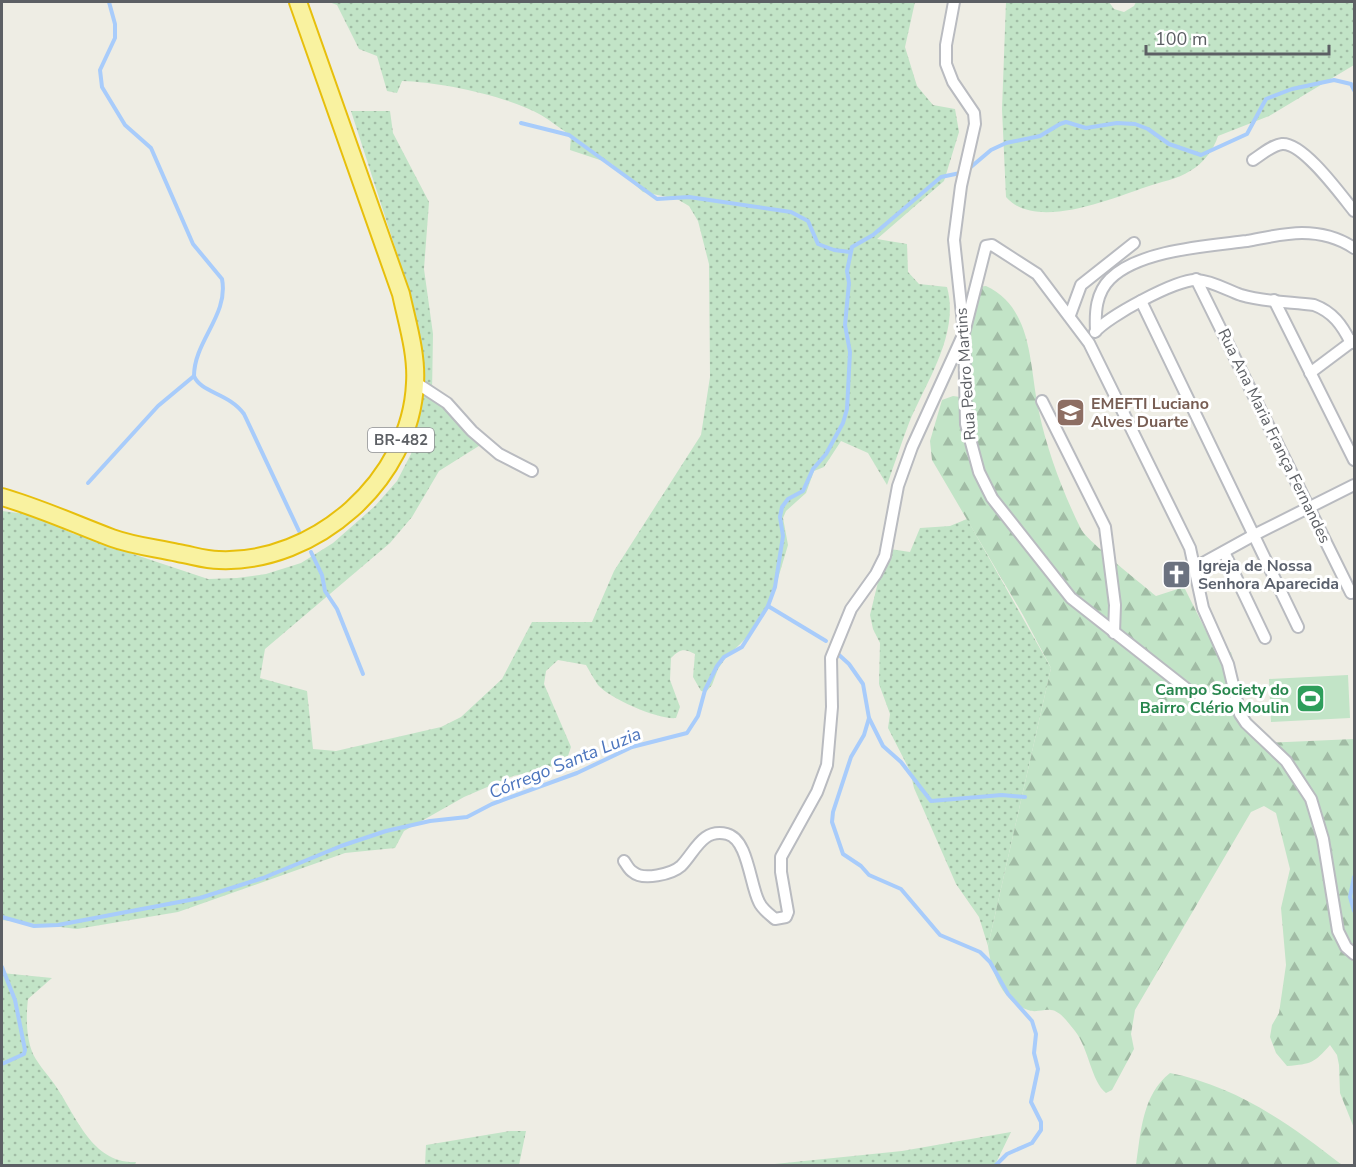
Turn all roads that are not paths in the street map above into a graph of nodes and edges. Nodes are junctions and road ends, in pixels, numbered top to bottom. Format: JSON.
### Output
{"nodes":[{"id":1,"x":298,"y":2,"type":"edge"},
{"id":2,"x":954,"y":2,"type":"edge"},
{"id":3,"x":1253,"y":160,"type":"dead end"},
{"id":4,"x":1354,"y":211,"type":"edge"},
{"id":5,"x":1134,"y":243,"type":"dead end"},
{"id":6,"x":1354,"y":248,"type":"edge"},
{"id":7,"x":1196,"y":279,"type":"junction"},
{"id":8,"x":1274,"y":300,"type":"junction"},
{"id":9,"x":1141,"y":301,"type":"junction"},
{"id":10,"x":1070,"y":315,"type":"junction"},
{"id":11,"x":1096,"y":331,"type":"junction"},
{"id":12,"x":964,"y":333,"type":"junction"},
{"id":13,"x":1089,"y":342,"type":"junction"},
{"id":14,"x":1353,"y":342,"type":"edge"},
{"id":15,"x":1310,"y":373,"type":"junction"},
{"id":16,"x":415,"y":382,"type":"junction"},
{"id":17,"x":1042,"y":401,"type":"dead end"},
{"id":18,"x":1354,"y":460,"type":"edge"},
{"id":19,"x":532,"y":471,"type":"dead end"},
{"id":20,"x":1354,"y":485,"type":"edge"},
{"id":21,"x":2,"y":497,"type":"edge"},
{"id":22,"x":1311,"y":509,"type":"junction"},
{"id":23,"x":1254,"y":535,"type":"junction"},
{"id":24,"x":1224,"y":552,"type":"junction"},
{"id":25,"x":1196,"y":567,"type":"junction"},
{"id":26,"x":1351,"y":593,"type":"dead end"},
{"id":27,"x":1298,"y":627,"type":"dead end"},
{"id":28,"x":1114,"y":633,"type":"junction"},
{"id":29,"x":1265,"y":638,"type":"dead end"},
{"id":30,"x":1237,"y":704,"type":"junction"},
{"id":31,"x":624,"y":861,"type":"dead end"},
{"id":32,"x":1354,"y":954,"type":"edge"}],
"edges":[{"from":1,"to":16,"type":"highway","number":"BR-482"},
{"from":2,"to":12,"type":"street","name":"Rua Pedro Martins"},
{"from":3,"to":4,"type":"street"},
{"from":5,"to":10,"type":"street"},
{"from":6,"to":11,"type":"street"},
{"from":7,"to":8,"type":"street"},
{"from":7,"to":9,"type":"street"},
{"from":7,"to":22,"type":"street","name":"Rua Ana Maria França Fernandes"},
{"from":8,"to":14,"type":"street"},
{"from":8,"to":15,"type":"street"},
{"from":9,"to":11,"type":"street"},
{"from":9,"to":23,"type":"street"},
{"from":10,"to":12,"type":"street"},
{"from":10,"to":13,"type":"street"},
{"from":11,"to":13,"type":"street"},
{"from":12,"to":28,"type":"street","name":"Rua Pedro Martins"},
{"from":12,"to":31,"type":"street"},
{"from":13,"to":25,"type":"street"},
{"from":14,"to":15,"type":"street"},
{"from":15,"to":18,"type":"street"},
{"from":16,"to":19,"type":"street"},
{"from":16,"to":21,"type":"highway","number":"BR-482"},
{"from":17,"to":28,"type":"street"},
{"from":20,"to":22,"type":"street"},
{"from":22,"to":23,"type":"street"},
{"from":22,"to":26,"type":"street","name":"Rua Ana Maria França Fernandes"},
{"from":23,"to":24,"type":"street"},
{"from":23,"to":27,"type":"street"},
{"from":24,"to":25,"type":"street"},
{"from":24,"to":29,"type":"street"},
{"from":25,"to":30,"type":"street"},
{"from":28,"to":30,"type":"street","name":"Rua Pedro Martins"},
{"from":30,"to":32,"type":"street"}]}
